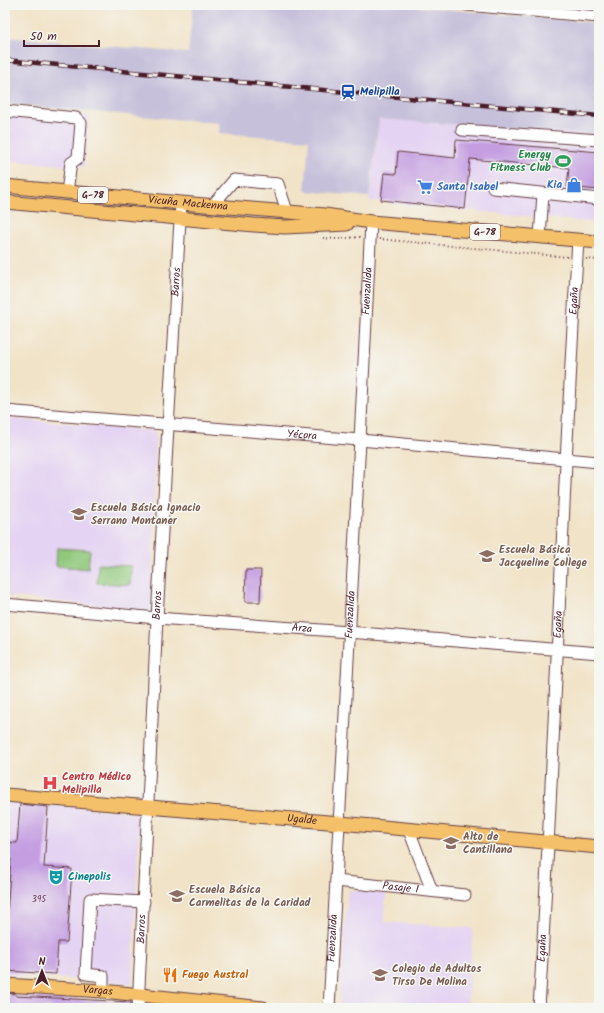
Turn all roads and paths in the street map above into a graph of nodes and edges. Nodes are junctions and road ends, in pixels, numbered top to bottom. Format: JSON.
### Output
{"nodes":[{"id":1,"x":467,"y":5,"type":"edge"},
{"id":2,"x":599,"y":17,"type":"edge"},
{"id":3,"x":5,"y":111,"type":"edge"},
{"id":4,"x":462,"y":130,"type":"dead end"},
{"id":5,"x":599,"y":140,"type":"edge"},
{"id":6,"x":5,"y":186,"type":"edge"},
{"id":7,"x":493,"y":188,"type":"dead end"},
{"id":8,"x":67,"y":192,"type":"junction"},
{"id":9,"x":543,"y":194,"type":"junction"},
{"id":10,"x":599,"y":199,"type":"edge"},
{"id":11,"x":5,"y":202,"type":"edge"},
{"id":12,"x":181,"y":203,"type":"junction"},
{"id":13,"x":212,"y":206,"type":"junction"},
{"id":14,"x":287,"y":211,"type":"junction"},
{"id":15,"x":181,"y":219,"type":"junction"},
{"id":16,"x":371,"y":222,"type":"junction"},
{"id":17,"x":540,"y":237,"type":"junction"},
{"id":18,"x":578,"y":240,"type":"junction"},
{"id":19,"x":599,"y":242,"type":"edge"},
{"id":20,"x":5,"y":411,"type":"edge"},
{"id":21,"x":169,"y":425,"type":"junction"},
{"id":22,"x":360,"y":440,"type":"junction"},
{"id":23,"x":567,"y":459,"type":"junction"},
{"id":24,"x":599,"y":462,"type":"edge"},
{"id":25,"x":5,"y":604,"type":"edge"},
{"id":26,"x":157,"y":618,"type":"junction"},
{"id":27,"x":349,"y":632,"type":"junction"},
{"id":28,"x":557,"y":649,"type":"junction"},
{"id":29,"x":599,"y":652,"type":"edge"},
{"id":30,"x":5,"y":795,"type":"edge"},
{"id":31,"x":149,"y":807,"type":"junction"},
{"id":32,"x":340,"y":823,"type":"junction"},
{"id":33,"x":409,"y":830,"type":"junction"},
{"id":34,"x":549,"y":843,"type":"junction"},
{"id":35,"x":599,"y":847,"type":"edge"},
{"id":36,"x":336,"y":881,"type":"junction"},
{"id":37,"x":432,"y":891,"type":"junction"},
{"id":38,"x":465,"y":895,"type":"dead end"},
{"id":39,"x":144,"y":902,"type":"junction"},
{"id":40,"x":5,"y":985,"type":"edge"},
{"id":41,"x":103,"y":991,"type":"junction"},
{"id":42,"x":138,"y":1001,"type":"edge"},
{"id":43,"x":263,"y":1008,"type":"edge"},
{"id":44,"x":329,"y":1008,"type":"edge"},
{"id":45,"x":539,"y":1008,"type":"edge"}],
"edges":[{"from":1,"to":2,"type":"street"},
{"from":3,"to":8,"type":"street"},
{"from":4,"to":5,"type":"street"},
{"from":6,"to":8,"type":"main road","name":"Vicuña Mackenna","number":"G-78"},
{"from":7,"to":9,"type":"street"},
{"from":8,"to":12,"type":"main road","name":"Vicuña Mackenna","number":"G-78"},
{"from":9,"to":10,"type":"street"},
{"from":9,"to":17,"type":"street"},
{"from":11,"to":15,"type":"main road","name":"Vicuña Mackenna","number":"G-78"},
{"from":12,"to":13,"type":"main road","name":"Vicuña Mackenna","number":"G-78"},
{"from":12,"to":15,"type":"street","name":"Barros"},
{"from":13,"to":14,"type":"main road","name":"Vicuña Mackenna","number":"G-78"},
{"from":13,"to":14,"type":"street"},
{"from":14,"to":16,"type":"main road","name":"Vicuña Mackenna","number":"G-78"},
{"from":15,"to":16,"type":"main road","name":"Vicuña Mackenna","number":"G-78"},
{"from":15,"to":21,"type":"street","name":"Barros"},
{"from":16,"to":17,"type":"main road","name":"Vicuña Mackenna","number":"G-78"},
{"from":16,"to":22,"type":"street","name":"Fuenzalida"},
{"from":17,"to":18,"type":"main road","name":"Vicuña Mackenna","number":"G-78"},
{"from":18,"to":19,"type":"main road","name":"Vicuña Mackenna","number":"G-78"},
{"from":18,"to":23,"type":"street","name":"Egaña"},
{"from":20,"to":21,"type":"street","name":"Yécora"},
{"from":21,"to":22,"type":"street","name":"Yécora"},
{"from":21,"to":26,"type":"street","name":"Barros"},
{"from":22,"to":23,"type":"street","name":"Yécora"},
{"from":22,"to":27,"type":"street","name":"Fuenzalida"},
{"from":23,"to":24,"type":"street","name":"Yécora"},
{"from":23,"to":28,"type":"street","name":"Egaña"},
{"from":25,"to":26,"type":"street","name":"Arza"},
{"from":26,"to":27,"type":"street","name":"Arza"},
{"from":26,"to":31,"type":"street","name":"Barros"},
{"from":27,"to":28,"type":"street","name":"Arza"},
{"from":27,"to":32,"type":"street","name":"Fuenzalida"},
{"from":28,"to":29,"type":"street","name":"Arza"},
{"from":28,"to":34,"type":"street","name":"Egaña"},
{"from":30,"to":31,"type":"main road","name":"Ugalde"},
{"from":31,"to":32,"type":"main road","name":"Ugalde"},
{"from":31,"to":39,"type":"street","name":"Barros"},
{"from":32,"to":33,"type":"main road","name":"Ugalde"},
{"from":32,"to":36,"type":"street","name":"Fuenzalida"},
{"from":33,"to":34,"type":"main road","name":"Ugalde"},
{"from":33,"to":37,"type":"street"},
{"from":34,"to":35,"type":"main road","name":"Ugalde"},
{"from":34,"to":45,"type":"street","name":"Egaña"},
{"from":36,"to":37,"type":"street","name":"Pasaje 1"},
{"from":36,"to":44,"type":"street","name":"Fuenzalida"},
{"from":37,"to":38,"type":"street","name":"Pasaje 1"},
{"from":39,"to":41,"type":"street"},
{"from":39,"to":42,"type":"street","name":"Barros"},
{"from":40,"to":41,"type":"main road","name":"Vargas"},
{"from":41,"to":42,"type":"main road","name":"Vargas"},
{"from":42,"to":43,"type":"main road","name":"Vargas"}]}
